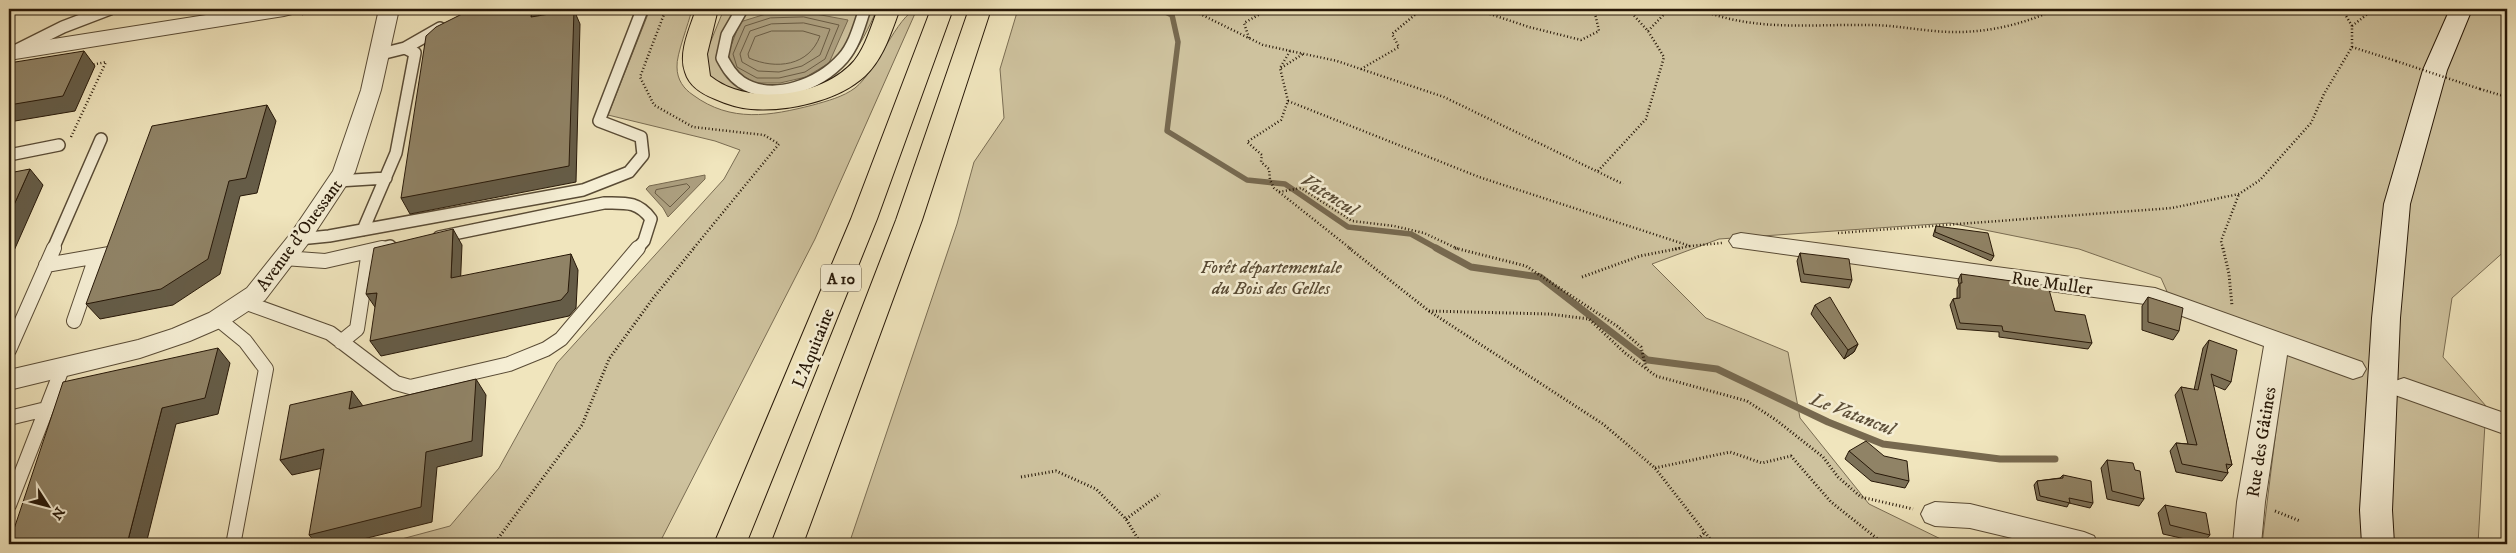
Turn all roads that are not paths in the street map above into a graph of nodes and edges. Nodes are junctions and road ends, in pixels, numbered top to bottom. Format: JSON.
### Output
{"nodes":[{"id":1,"x":110,"y":9,"type":"edge"},
{"id":2,"x":284,"y":9,"type":"edge"},
{"id":3,"x":389,"y":9,"type":"edge"},
{"id":4,"x":639,"y":9,"type":"edge"},
{"id":5,"x":707,"y":9,"type":"edge"},
{"id":6,"x":742,"y":9,"type":"edge"},
{"id":7,"x":865,"y":9,"type":"edge"},
{"id":8,"x":889,"y":9,"type":"edge"},
{"id":9,"x":942,"y":9,"type":"edge"},
{"id":10,"x":980,"y":9,"type":"edge"},
{"id":11,"x":2461,"y":9,"type":"edge"},
{"id":12,"x":447,"y":25,"type":"edge"},
{"id":13,"x":405,"y":48,"type":"junction"},
{"id":14,"x":10,"y":53,"type":"edge"},
{"id":15,"x":381,"y":54,"type":"junction"},
{"id":16,"x":101,"y":139,"type":"dead end"},
{"id":17,"x":64,"y":145,"type":"road end"},
{"id":18,"x":9,"y":155,"type":"edge"},
{"id":19,"x":386,"y":178,"type":"junction"},
{"id":20,"x":338,"y":181,"type":"junction"},
{"id":21,"x":363,"y":230,"type":"junction"},
{"id":22,"x":299,"y":239,"type":"junction"},
{"id":23,"x":427,"y":239,"type":"edge"},
{"id":24,"x":1741,"y":241,"type":"road end"},
{"id":25,"x":408,"y":243,"type":"edge"},
{"id":26,"x":368,"y":251,"type":"junction"},
{"id":27,"x":116,"y":254,"type":"edge"},
{"id":28,"x":96,"y":257,"type":"junction"},
{"id":29,"x":284,"y":258,"type":"junction"},
{"id":30,"x":46,"y":265,"type":"junction"},
{"id":31,"x":244,"y":302,"type":"junction"},
{"id":32,"x":218,"y":319,"type":"junction"},
{"id":33,"x":74,"y":321,"type":"dead end"},
{"id":34,"x":2277,"y":341,"type":"junction"},
{"id":35,"x":341,"y":342,"type":"junction"},
{"id":36,"x":9,"y":350,"type":"edge"},
{"id":37,"x":62,"y":368,"type":"junction"},
{"id":38,"x":2353,"y":369,"type":"dead end"},
{"id":39,"x":9,"y":380,"type":"edge"},
{"id":40,"x":2404,"y":388,"type":"dead end"},
{"id":41,"x":46,"y":409,"type":"junction"},
{"id":42,"x":9,"y":418,"type":"edge"},
{"id":43,"x":2507,"y":425,"type":"edge"},
{"id":44,"x":9,"y":505,"type":"edge"},
{"id":45,"x":1935,"y":514,"type":"road end"},
{"id":46,"x":234,"y":540,"type":"dead end"},
{"id":47,"x":730,"y":544,"type":"edge"},
{"id":48,"x":787,"y":544,"type":"edge"},
{"id":49,"x":2084,"y":544,"type":"edge"},
{"id":50,"x":2248,"y":544,"type":"edge"},
{"id":51,"x":2378,"y":544,"type":"edge"}],
"edges":[{"from":1,"to":14,"type":"lane"},
{"from":2,"to":14,"type":"main road"},
{"from":3,"to":15,"type":"street","name":"Avenue d'Ouessant"},
{"from":4,"to":21,"type":"lane"},
{"from":5,"to":8,"type":"highway"},
{"from":6,"to":7,"type":"lane"},
{"from":9,"to":47,"type":"highway","name":"L'Aquitaine","number":"A 10"},
{"from":10,"to":48,"type":"highway","number":"A 10"},
{"from":11,"to":51,"type":"main road"},
{"from":12,"to":13,"type":"lane"},
{"from":13,"to":15,"type":"lane"},
{"from":13,"to":19,"type":"lane"},
{"from":15,"to":20,"type":"street","name":"Avenue d'Ouessant"},
{"from":16,"to":30,"type":"lane"},
{"from":17,"to":18,"type":"lane"},
{"from":19,"to":20,"type":"lane"},
{"from":19,"to":21,"type":"lane"},
{"from":20,"to":22,"type":"street","name":"Avenue d'Ouessant"},
{"from":21,"to":22,"type":"lane"},
{"from":22,"to":29,"type":"street","name":"Avenue d'Ouessant"},
{"from":23,"to":35,"type":"lane"},
{"from":24,"to":34,"type":"street","name":"Rue Muller"},
{"from":25,"to":26,"type":"lane"},
{"from":26,"to":29,"type":"lane"},
{"from":26,"to":35,"type":"lane"},
{"from":27,"to":28,"type":"lane"},
{"from":28,"to":30,"type":"lane"},
{"from":28,"to":33,"type":"lane"},
{"from":29,"to":31,"type":"street","name":"Avenue d'Ouessant"},
{"from":30,"to":36,"type":"lane"},
{"from":31,"to":32,"type":"street","name":"Avenue d'Ouessant"},
{"from":31,"to":35,"type":"lane"},
{"from":32,"to":37,"type":"street","name":"Avenue d'Ouessant"},
{"from":32,"to":46,"type":"lane"},
{"from":34,"to":38,"type":"street","name":"Rue Muller"},
{"from":34,"to":50,"type":"street","name":"Rue des Gâtines"},
{"from":37,"to":39,"type":"street","name":"Avenue d'Ouessant"},
{"from":37,"to":41,"type":"lane"},
{"from":40,"to":43,"type":"street"},
{"from":41,"to":42,"type":"lane"},
{"from":41,"to":44,"type":"lane"},
{"from":45,"to":49,"type":"street"}]}
